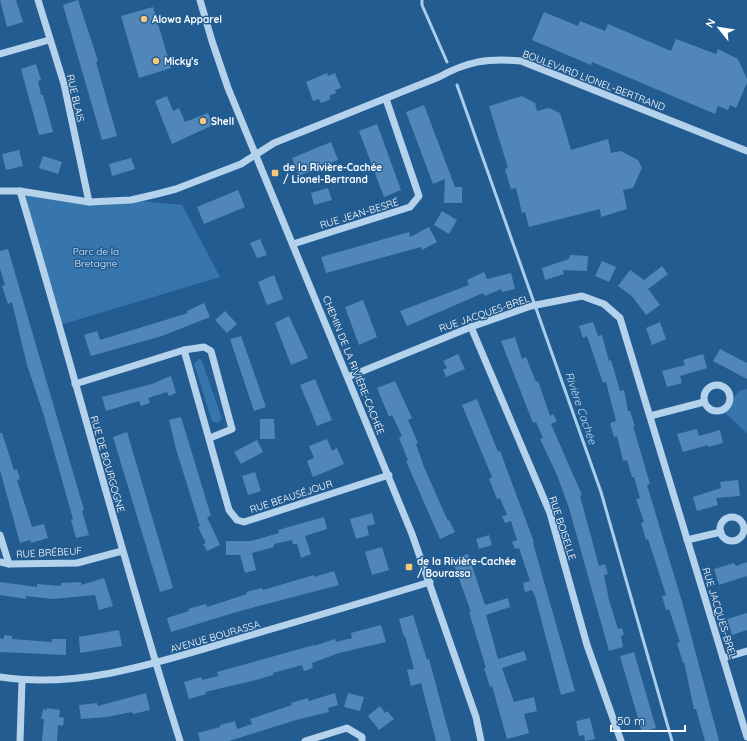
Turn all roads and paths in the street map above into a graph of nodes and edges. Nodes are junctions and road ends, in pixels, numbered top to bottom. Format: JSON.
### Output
{"nodes":[{"id":1,"x":38,"y":0,"type":"edge"},
{"id":2,"x":200,"y":0,"type":"edge"},
{"id":3,"x":49,"y":40,"type":"junction"},
{"id":4,"x":0,"y":54,"type":"edge"},
{"id":5,"x":386,"y":98,"type":"junction"},
{"id":6,"x":747,"y":151,"type":"edge"},
{"id":7,"x":256,"y":154,"type":"junction"},
{"id":8,"x":0,"y":191,"type":"edge"},
{"id":9,"x":20,"y":191,"type":"junction"},
{"id":10,"x":89,"y":202,"type":"junction"},
{"id":11,"x":293,"y":244,"type":"junction"},
{"id":12,"x":471,"y":327,"type":"junction"},
{"id":13,"x":184,"y":350,"type":"junction"},
{"id":14,"x":348,"y":377,"type":"junction"},
{"id":15,"x":75,"y":384,"type":"junction"},
{"id":16,"x":704,"y":402,"type":"dead end"},
{"id":17,"x":650,"y":416,"type":"junction"},
{"id":18,"x":210,"y":438,"type":"junction"},
{"id":19,"x":389,"y":475,"type":"junction"},
{"id":20,"x":721,"y":532,"type":"dead end"},
{"id":21,"x":0,"y":535,"type":"edge"},
{"id":22,"x":687,"y":540,"type":"junction"},
{"id":23,"x":122,"y":552,"type":"junction"},
{"id":24,"x":0,"y":562,"type":"edge"},
{"id":25,"x":9,"y":564,"type":"junction"},
{"id":26,"x":430,"y":582,"type":"junction"},
{"id":27,"x":747,"y":651,"type":"edge"},
{"id":28,"x":723,"y":658,"type":"junction"},
{"id":29,"x":156,"y":663,"type":"junction"},
{"id":30,"x":0,"y":677,"type":"edge"},
{"id":31,"x":22,"y":680,"type":"junction"},
{"id":32,"x":747,"y":737,"type":"edge"},
{"id":33,"x":20,"y":741,"type":"edge"},
{"id":34,"x":180,"y":741,"type":"edge"},
{"id":35,"x":306,"y":741,"type":"edge"},
{"id":36,"x":362,"y":741,"type":"edge"},
{"id":37,"x":481,"y":741,"type":"edge"},
{"id":38,"x":620,"y":741,"type":"edge"}],
"edges":[{"from":1,"to":3,"type":"street","name":"RUE BLAIS"},
{"from":2,"to":7,"type":"street","name":"CHEMIN DE LA RIVIÈRE-CACHÉE"},
{"from":3,"to":4,"type":"street"},
{"from":3,"to":10,"type":"street","name":"RUE BLAIS"},
{"from":5,"to":6,"type":"street","name":"BOULEVARD LIONEL-BERTRAND"},
{"from":5,"to":7,"type":"street","name":"BOULEVARD LIONEL-BERTRAND"},
{"from":5,"to":11,"type":"street","name":"RUE JEAN-BESRÉ"},
{"from":7,"to":10,"type":"street","name":"BOULEVARD LIONEL-BERTRAND"},
{"from":7,"to":11,"type":"street","name":"CHEMIN DE LA RIVIÈRE-CACHÉE"},
{"from":8,"to":9,"type":"street","name":"BOULEVARD LIONEL-BERTRAND"},
{"from":9,"to":10,"type":"street","name":"BOULEVARD LIONEL-BERTRAND"},
{"from":9,"to":15,"type":"street","name":"RUE DE BOURGOGNE"},
{"from":11,"to":14,"type":"street","name":"CHEMIN DE LA RIVIÈRE-CACHÉE"},
{"from":12,"to":14,"type":"street","name":"RUE JACQUES-BREL"},
{"from":12,"to":17,"type":"street","name":"RUE JACQUES-BREL"},
{"from":12,"to":38,"type":"street","name":"RUE BOISELLE"},
{"from":13,"to":15,"type":"street"},
{"from":13,"to":18,"type":"street","name":"RUE BEAUSÉJOUR"},
{"from":13,"to":18,"type":"street"},
{"from":14,"to":19,"type":"street","name":"CHEMIN DE LA RIVIÈRE-CACHÉE"},
{"from":15,"to":23,"type":"street","name":"RUE DE BOURGOGNE"},
{"from":16,"to":17,"type":"street"},
{"from":17,"to":22,"type":"street","name":"RUE JACQUES-BREL"},
{"from":18,"to":19,"type":"street","name":"RUE BEAUSÉJOUR"},
{"from":19,"to":26,"type":"street","name":"CHEMIN DE LA RIVIÈRE-CACHÉE"},
{"from":20,"to":22,"type":"street"},
{"from":21,"to":25,"type":"street"},
{"from":22,"to":28,"type":"street","name":"RUE JACQUES-BREL"},
{"from":23,"to":25,"type":"street","name":"RUE BRÉBEUF"},
{"from":23,"to":29,"type":"street","name":"RUE DE BOURGOGNE"},
{"from":24,"to":25,"type":"street","name":"RUE BRÉBEUF"},
{"from":26,"to":29,"type":"street","name":"AVENUE BOURASSA"},
{"from":26,"to":37,"type":"street","name":"CHEMIN DE LA RIVIÈRE-CACHÉE"},
{"from":27,"to":28,"type":"street"},
{"from":28,"to":32,"type":"street","name":"RUE JACQUES-BREL"},
{"from":29,"to":31,"type":"street","name":"AVENUE BOURASSA"},
{"from":29,"to":34,"type":"street","name":"RUE DE BOURGOGNE"},
{"from":30,"to":31,"type":"street","name":"AVENUE BOURASSA"},
{"from":31,"to":33,"type":"street"},
{"from":35,"to":36,"type":"street"}]}
